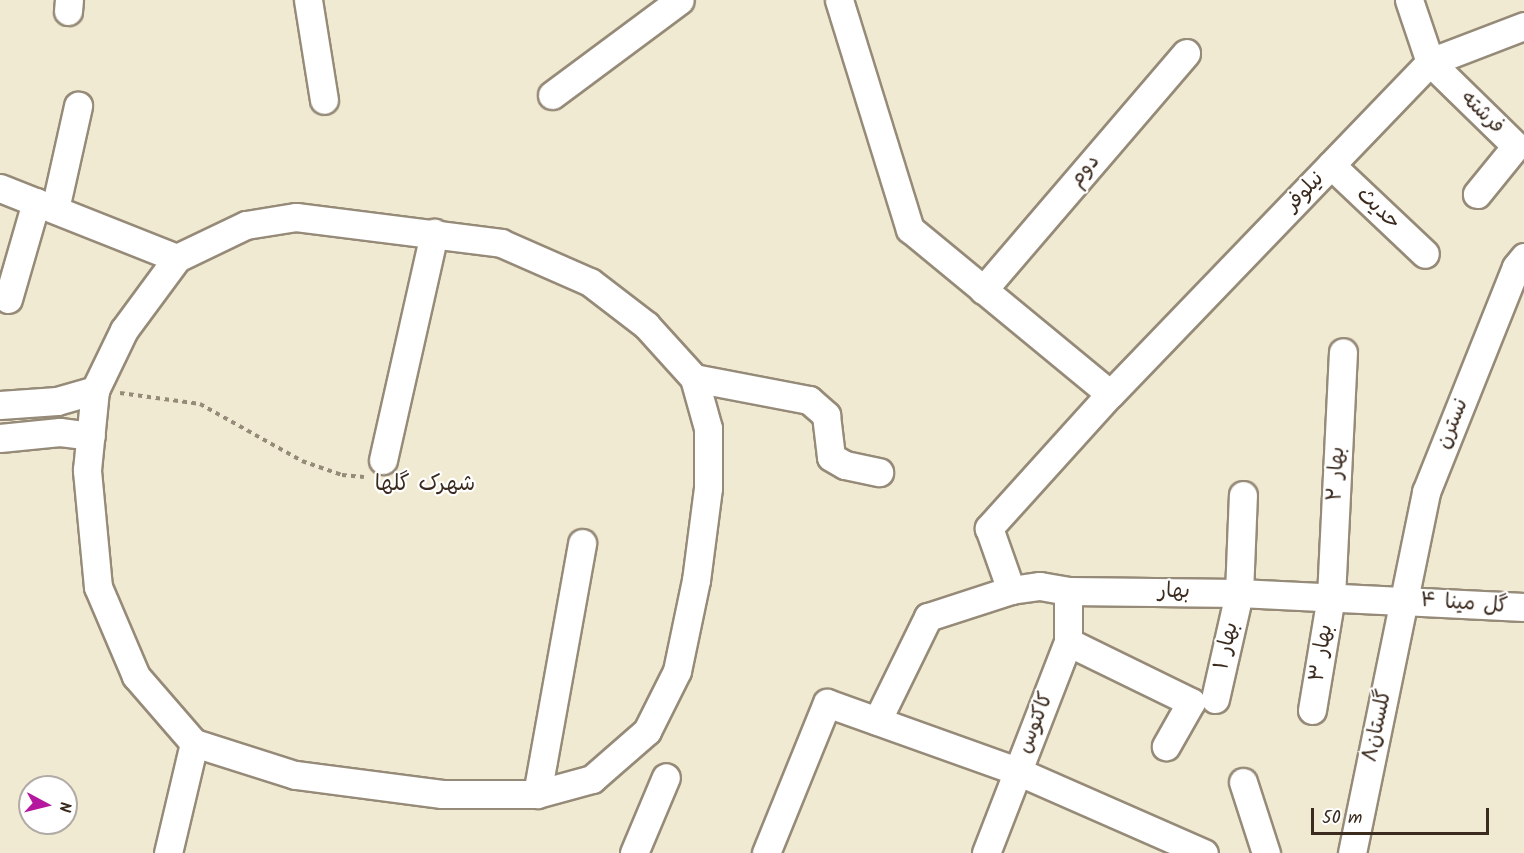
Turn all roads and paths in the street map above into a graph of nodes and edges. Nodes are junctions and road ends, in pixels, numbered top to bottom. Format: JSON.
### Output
{"nodes":[{"id":1,"x":308,"y":0,"type":"edge"},
{"id":2,"x":680,"y":0,"type":"edge"},
{"id":3,"x":839,"y":0,"type":"edge"},
{"id":4,"x":1409,"y":0,"type":"edge"},
{"id":5,"x":1524,"y":26,"type":"edge"},
{"id":6,"x":1186,"y":53,"type":"dead end"},
{"id":7,"x":1430,"y":62,"type":"junction"},
{"id":8,"x":552,"y":96,"type":"dead end"},
{"id":9,"x":324,"y":100,"type":"dead end"},
{"id":10,"x":78,"y":106,"type":"dead end"},
{"id":11,"x":1331,"y":165,"type":"junction"},
{"id":12,"x":0,"y":188,"type":"edge"},
{"id":13,"x":1477,"y":194,"type":"dead end"},
{"id":14,"x":45,"y":206,"type":"junction"},
{"id":15,"x":434,"y":233,"type":"junction"},
{"id":16,"x":1425,"y":254,"type":"dead end"},
{"id":17,"x":1524,"y":257,"type":"edge"},
{"id":18,"x":177,"y":258,"type":"junction"},
{"id":19,"x":983,"y":290,"type":"junction"},
{"id":20,"x":8,"y":299,"type":"dead end"},
{"id":21,"x":1343,"y":352,"type":"dead end"},
{"id":22,"x":694,"y":378,"type":"junction"},
{"id":23,"x":95,"y":390,"type":"junction"},
{"id":24,"x":1110,"y":394,"type":"junction"},
{"id":25,"x":0,"y":405,"type":"edge"},
{"id":26,"x":91,"y":436,"type":"junction"},
{"id":27,"x":0,"y":438,"type":"edge"},
{"id":28,"x":383,"y":460,"type":"joint"},
{"id":29,"x":879,"y":472,"type":"dead end"},
{"id":30,"x":1243,"y":495,"type":"dead end"},
{"id":31,"x":582,"y":543,"type":"dead end"},
{"id":32,"x":1011,"y":590,"type":"junction"},
{"id":33,"x":1068,"y":591,"type":"junction"},
{"id":34,"x":1239,"y":593,"type":"junction"},
{"id":35,"x":1331,"y":597,"type":"junction"},
{"id":36,"x":1404,"y":599,"type":"junction"},
{"id":37,"x":1524,"y":607,"type":"edge"},
{"id":38,"x":1068,"y":642,"type":"junction"},
{"id":39,"x":1215,"y":699,"type":"dead end"},
{"id":40,"x":1312,"y":710,"type":"dead end"},
{"id":41,"x":877,"y":721,"type":"junction"},
{"id":42,"x":194,"y":743,"type":"junction"},
{"id":43,"x":1166,"y":746,"type":"dead end"},
{"id":44,"x":1017,"y":771,"type":"junction"},
{"id":45,"x":666,"y":777,"type":"dead end"},
{"id":46,"x":1243,"y":782,"type":"dead end"},
{"id":47,"x":537,"y":794,"type":"junction"},
{"id":48,"x":168,"y":853,"type":"edge"},
{"id":49,"x":634,"y":853,"type":"edge"},
{"id":50,"x":766,"y":853,"type":"edge"},
{"id":51,"x":986,"y":853,"type":"edge"},
{"id":52,"x":1203,"y":853,"type":"edge"},
{"id":53,"x":1266,"y":853,"type":"edge"},
{"id":54,"x":1352,"y":853,"type":"edge"}],
"edges":[{"from":1,"to":9,"type":"street"},
{"from":2,"to":8,"type":"street"},
{"from":3,"to":19,"type":"street"},
{"from":4,"to":7,"type":"street"},
{"from":5,"to":7,"type":"street","name":"نیلوفر"},
{"from":6,"to":19,"type":"street","name":"دوم"},
{"from":7,"to":11,"type":"street","name":"نیلوفر"},
{"from":7,"to":13,"type":"street","name":"فرشته"},
{"from":10,"to":14,"type":"street"},
{"from":11,"to":16,"type":"street","name":"حدیث"},
{"from":11,"to":24,"type":"street","name":"نیلوفر"},
{"from":12,"to":14,"type":"street"},
{"from":14,"to":18,"type":"street"},
{"from":14,"to":20,"type":"street"},
{"from":15,"to":18,"type":"street"},
{"from":15,"to":22,"type":"street"},
{"from":15,"to":28,"type":"street"},
{"from":17,"to":36,"type":"street","name":"نسترن"},
{"from":18,"to":23,"type":"street"},
{"from":19,"to":24,"type":"street"},
{"from":21,"to":35,"type":"street","name":"بهار ۲"},
{"from":22,"to":29,"type":"street"},
{"from":22,"to":47,"type":"street"},
{"from":23,"to":25,"type":"street"},
{"from":23,"to":26,"type":"street"},
{"from":23,"to":28,"type":"path"},
{"from":24,"to":32,"type":"street","name":"نیلوفر"},
{"from":26,"to":27,"type":"street"},
{"from":26,"to":42,"type":"street"},
{"from":30,"to":34,"type":"street","name":"بهار ۱"},
{"from":31,"to":47,"type":"street"},
{"from":32,"to":33,"type":"street","name":"بهار"},
{"from":32,"to":41,"type":"street","name":"بهار"},
{"from":33,"to":34,"type":"street","name":"بهار"},
{"from":33,"to":38,"type":"street","name":"کاکتوس"},
{"from":34,"to":35,"type":"street","name":"بهار"},
{"from":34,"to":39,"type":"street","name":"بهار ۱"},
{"from":35,"to":36,"type":"street","name":"بهار"},
{"from":35,"to":40,"type":"street","name":"بهار ۳"},
{"from":36,"to":37,"type":"street","name":"گل مینا ۴"},
{"from":36,"to":54,"type":"street","name":"گلستان۸"},
{"from":38,"to":43,"type":"street"},
{"from":38,"to":44,"type":"street","name":"کاکتوس"},
{"from":41,"to":44,"type":"street"},
{"from":41,"to":50,"type":"street"},
{"from":42,"to":47,"type":"street"},
{"from":42,"to":48,"type":"street"},
{"from":44,"to":51,"type":"street","name":"کاکتوس"},
{"from":44,"to":52,"type":"street"},
{"from":45,"to":49,"type":"street"},
{"from":46,"to":53,"type":"street"}]}
